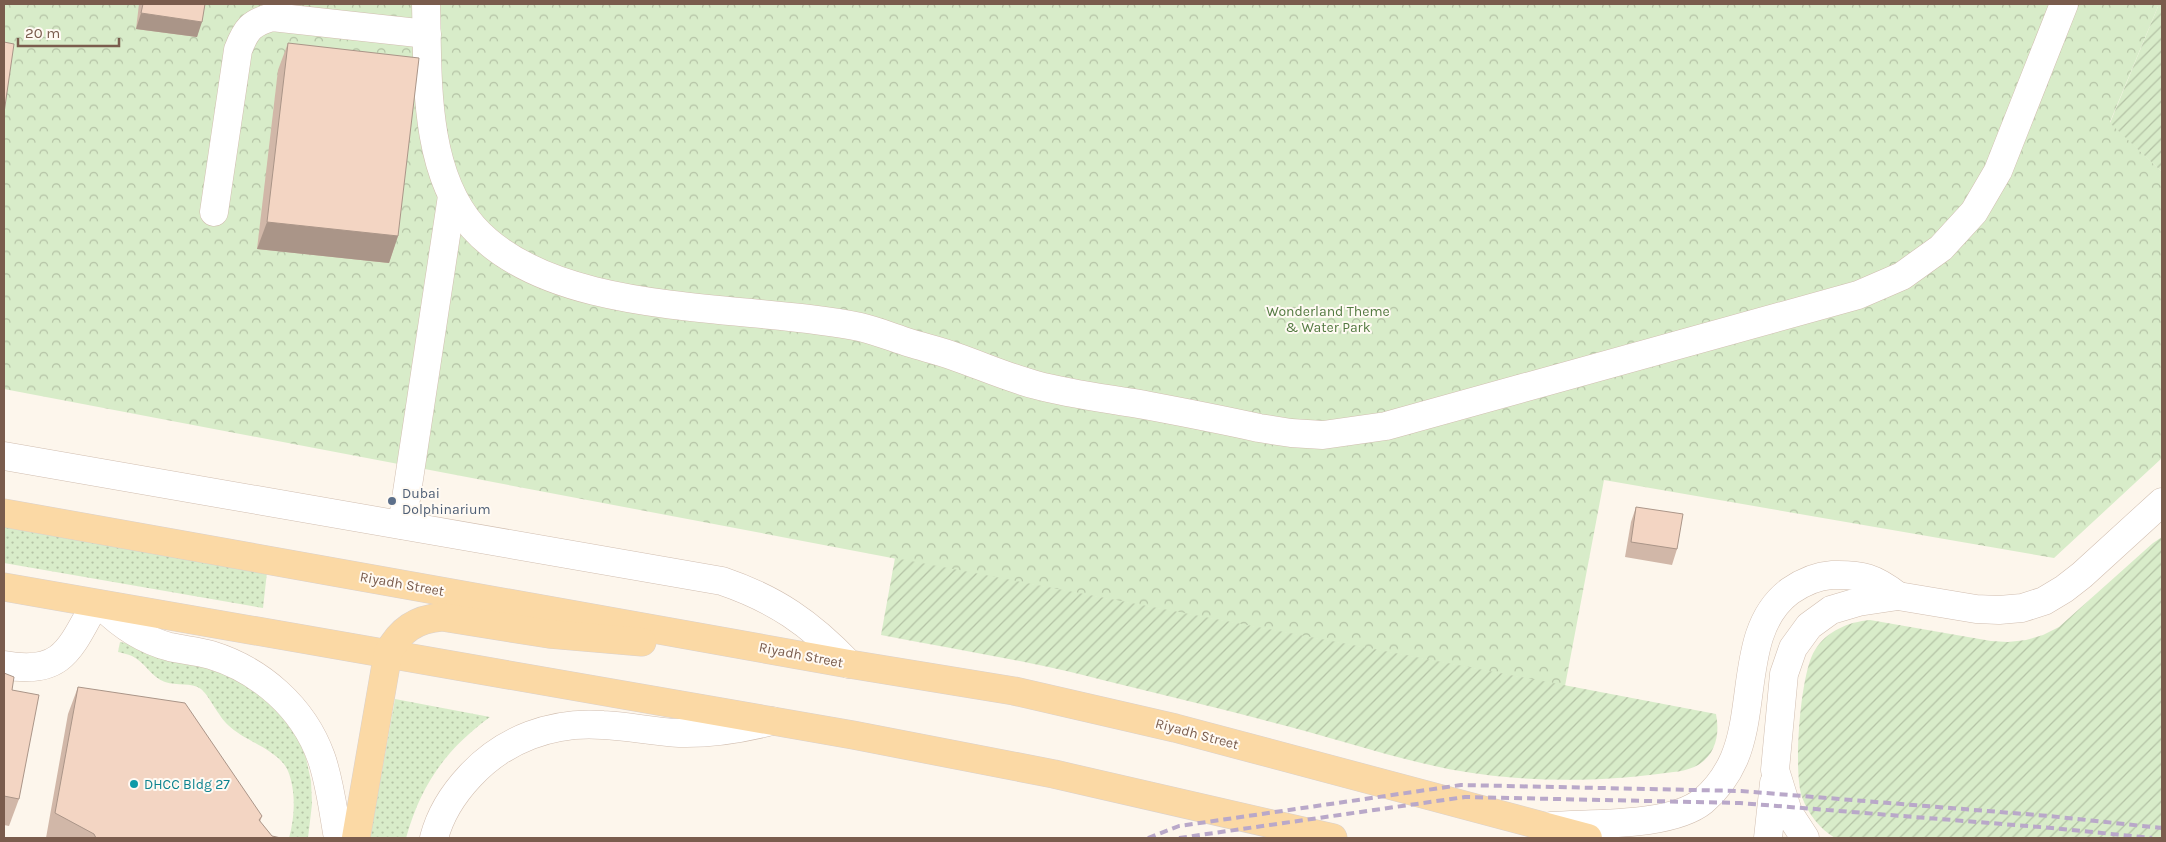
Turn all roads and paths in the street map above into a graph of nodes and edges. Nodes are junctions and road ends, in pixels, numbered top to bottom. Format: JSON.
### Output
{"nodes":[{"id":1,"x":426,"y":4,"type":"edge"},
{"id":2,"x":2064,"y":4,"type":"edge"},
{"id":3,"x":427,"y":34,"type":"junction"},
{"id":4,"x":452,"y":196,"type":"junction"},
{"id":5,"x":214,"y":212,"type":"dead end"},
{"id":6,"x":4,"y":456,"type":"edge"},
{"id":7,"x":2162,"y":502,"type":"edge"},
{"id":8,"x":4,"y":513,"type":"edge"},
{"id":9,"x":402,"y":525,"type":"junction"},
{"id":10,"x":4,"y":587,"type":"edge"},
{"id":11,"x":1898,"y":596,"type":"junction"},
{"id":12,"x":99,"y":605,"type":"junction"},
{"id":13,"x":738,"y":643,"type":"junction"},
{"id":14,"x":388,"y":653,"type":"junction"},
{"id":15,"x":848,"y":664,"type":"junction"},
{"id":16,"x":4,"y":665,"type":"edge"},
{"id":17,"x":772,"y":721,"type":"junction"},
{"id":18,"x":1775,"y":770,"type":"junction"},
{"id":19,"x":1540,"y":826,"type":"junction"},
{"id":20,"x":338,"y":838,"type":"edge"},
{"id":21,"x":356,"y":838,"type":"edge"},
{"id":22,"x":434,"y":838,"type":"edge"},
{"id":23,"x":1333,"y":838,"type":"edge"},
{"id":24,"x":1588,"y":838,"type":"edge"},
{"id":25,"x":1768,"y":838,"type":"edge"},
{"id":26,"x":1805,"y":838,"type":"edge"}],
"edges":[{"from":1,"to":3,"type":"street"},
{"from":2,"to":4,"type":"street"},
{"from":3,"to":4,"type":"street"},
{"from":3,"to":5,"type":"street"},
{"from":4,"to":9,"type":"street"},
{"from":6,"to":9,"type":"street"},
{"from":7,"to":11,"type":"street"},
{"from":8,"to":13,"type":"main road","name":"Riyadh Street"},
{"from":9,"to":15,"type":"street"},
{"from":10,"to":12,"type":"main road"},
{"from":11,"to":18,"type":"street"},
{"from":11,"to":19,"type":"street"},
{"from":12,"to":14,"type":"main road"},
{"from":12,"to":16,"type":"street"},
{"from":12,"to":20,"type":"street"},
{"from":13,"to":14,"type":"main road"},
{"from":13,"to":15,"type":"main road","name":"Riyadh Street"},
{"from":14,"to":17,"type":"main road"},
{"from":14,"to":21,"type":"main road"},
{"from":15,"to":19,"type":"main road","name":"Riyadh Street"},
{"from":17,"to":22,"type":"street"},
{"from":17,"to":23,"type":"main road"},
{"from":18,"to":25,"type":"street"},
{"from":18,"to":26,"type":"street"},
{"from":19,"to":24,"type":"main road","name":"Riyadh Street"}]}
